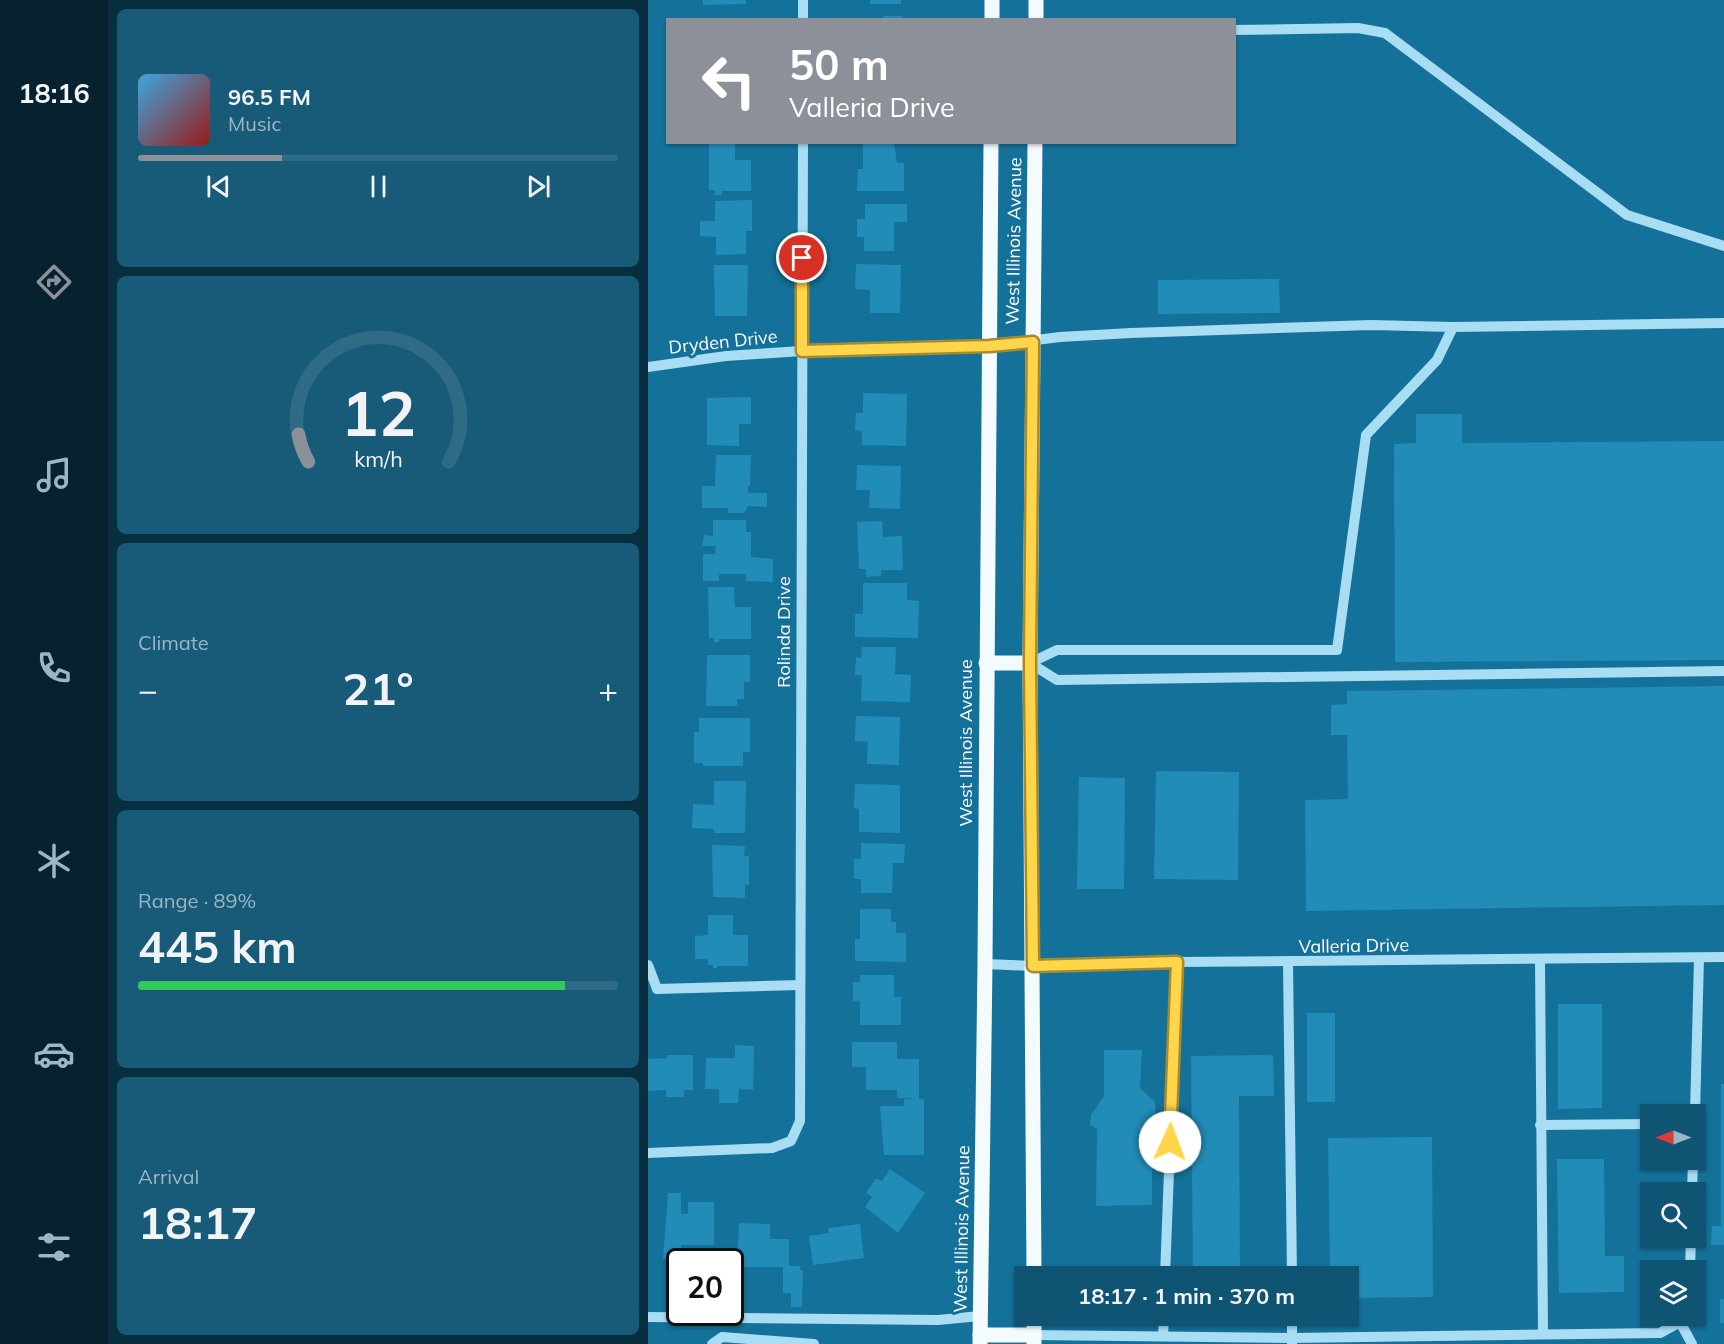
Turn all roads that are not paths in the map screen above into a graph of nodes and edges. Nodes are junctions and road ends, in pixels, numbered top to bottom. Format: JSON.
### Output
{"nodes":[{"id":1,"x":803,"y":0,"type":"edge"},
{"id":2,"x":992,"y":0,"type":"edge"},
{"id":3,"x":1036,"y":0,"type":"edge"},
{"id":4,"x":803,"y":18,"type":"edge"},
{"id":5,"x":992,"y":18,"type":"edge"},
{"id":6,"x":1036,"y":18,"type":"edge"},
{"id":7,"x":1236,"y":30,"type":"edge"},
{"id":8,"x":803,"y":144,"type":"edge"},
{"id":9,"x":991,"y":144,"type":"edge"},
{"id":10,"x":1035,"y":144,"type":"edge"},
{"id":11,"x":1724,"y":246,"type":"edge"},
{"id":12,"x":1724,"y":323,"type":"edge"},
{"id":13,"x":1453,"y":327,"type":"junction"},
{"id":14,"x":1033,"y":342,"type":"junction"},
{"id":15,"x":989,"y":346,"type":"junction"},
{"id":16,"x":802,"y":351,"type":"junction"},
{"id":17,"x":648,"y":367,"type":"edge"},
{"id":18,"x":986,"y":663,"type":"junction"},
{"id":19,"x":1030,"y":663,"type":"junction"},
{"id":20,"x":1724,"y":671,"type":"edge"},
{"id":21,"x":1724,"y":957,"type":"edge"},
{"id":22,"x":1699,"y":958,"type":"junction"},
{"id":23,"x":1540,"y":960,"type":"junction"},
{"id":24,"x":1177,"y":962,"type":"junction"},
{"id":25,"x":985,"y":963,"type":"junction"},
{"id":26,"x":1288,"y":963,"type":"junction"},
{"id":27,"x":648,"y":964,"type":"edge"},
{"id":28,"x":1033,"y":966,"type":"junction"},
{"id":29,"x":800,"y":985,"type":"junction"},
{"id":30,"x":1695,"y":1104,"type":"edge"},
{"id":31,"x":1640,"y":1124,"type":"edge"},
{"id":32,"x":1540,"y":1125,"type":"junction"},
{"id":33,"x":648,"y":1153,"type":"edge"},
{"id":34,"x":1034,"y":1266,"type":"edge"},
{"id":35,"x":1165,"y":1266,"type":"edge"},
{"id":36,"x":1292,"y":1266,"type":"edge"},
{"id":37,"x":980,"y":1316,"type":"junction"},
{"id":38,"x":648,"y":1317,"type":"edge"},
{"id":39,"x":1164,"y":1326,"type":"edge"},
{"id":40,"x":1670,"y":1326,"type":"edge"},
{"id":41,"x":1684,"y":1326,"type":"edge"},
{"id":42,"x":1543,"y":1334,"type":"junction"},
{"id":43,"x":1163,"y":1336,"type":"junction"},
{"id":44,"x":980,"y":1340,"type":"edge"},
{"id":45,"x":1034,"y":1340,"type":"edge"},
{"id":46,"x":1292,"y":1341,"type":"edge"},
{"id":47,"x":712,"y":1344,"type":"edge"},
{"id":48,"x":814,"y":1344,"type":"edge"},
{"id":49,"x":1692,"y":1344,"type":"edge"}],
"edges":[{"from":1,"to":4,"type":"street"},
{"from":2,"to":5,"type":"main road"},
{"from":3,"to":6,"type":"main road"},
{"from":7,"to":11,"type":"street"},
{"from":8,"to":16,"type":"street","name":"Rolinda Drive"},
{"from":9,"to":15,"type":"main road","name":"West Illinois Avenue"},
{"from":10,"to":14,"type":"main road","name":"West Illinois Avenue"},
{"from":12,"to":13,"type":"street","name":"Dryden Drive"},
{"from":13,"to":14,"type":"street","name":"Dryden Drive"},
{"from":13,"to":19,"type":"street"},
{"from":14,"to":15,"type":"street","name":"Dryden Drive"},
{"from":14,"to":19,"type":"main road","name":"West Illinois Avenue"},
{"from":15,"to":16,"type":"street","name":"Dryden Drive"},
{"from":15,"to":18,"type":"main road","name":"West Illinois Avenue"},
{"from":16,"to":17,"type":"street","name":"Dryden Drive"},
{"from":16,"to":29,"type":"street","name":"Rolinda Drive"},
{"from":18,"to":19,"type":"main road"},
{"from":18,"to":25,"type":"main road","name":"West Illinois Avenue"},
{"from":19,"to":20,"type":"street"},
{"from":19,"to":28,"type":"main road","name":"West Illinois Avenue"},
{"from":21,"to":22,"type":"street","name":"Valleria Drive"},
{"from":22,"to":23,"type":"street","name":"Valleria Drive"},
{"from":22,"to":30,"type":"street"},
{"from":23,"to":26,"type":"street","name":"Valleria Drive"},
{"from":23,"to":32,"type":"street"},
{"from":24,"to":26,"type":"street","name":"Valleria Drive"},
{"from":24,"to":28,"type":"street","name":"Valleria Drive"},
{"from":24,"to":35,"type":"street"},
{"from":25,"to":28,"type":"street","name":"Valleria Drive"},
{"from":25,"to":37,"type":"main road","name":"West Illinois Avenue"},
{"from":26,"to":36,"type":"street"},
{"from":27,"to":29,"type":"street"},
{"from":28,"to":34,"type":"main road","name":"West Illinois Avenue"},
{"from":29,"to":33,"type":"street","name":"Rolinda Drive"},
{"from":31,"to":32,"type":"street"},
{"from":32,"to":42,"type":"street"},
{"from":37,"to":38,"type":"street"},
{"from":37,"to":44,"type":"main road","name":"West Illinois Avenue"},
{"from":39,"to":43,"type":"street"},
{"from":40,"to":42,"type":"street"},
{"from":41,"to":49,"type":"street"},
{"from":42,"to":46,"type":"street"},
{"from":43,"to":45,"type":"street"},
{"from":43,"to":46,"type":"street"},
{"from":44,"to":45,"type":"main road"},
{"from":47,"to":48,"type":"street"}]}
